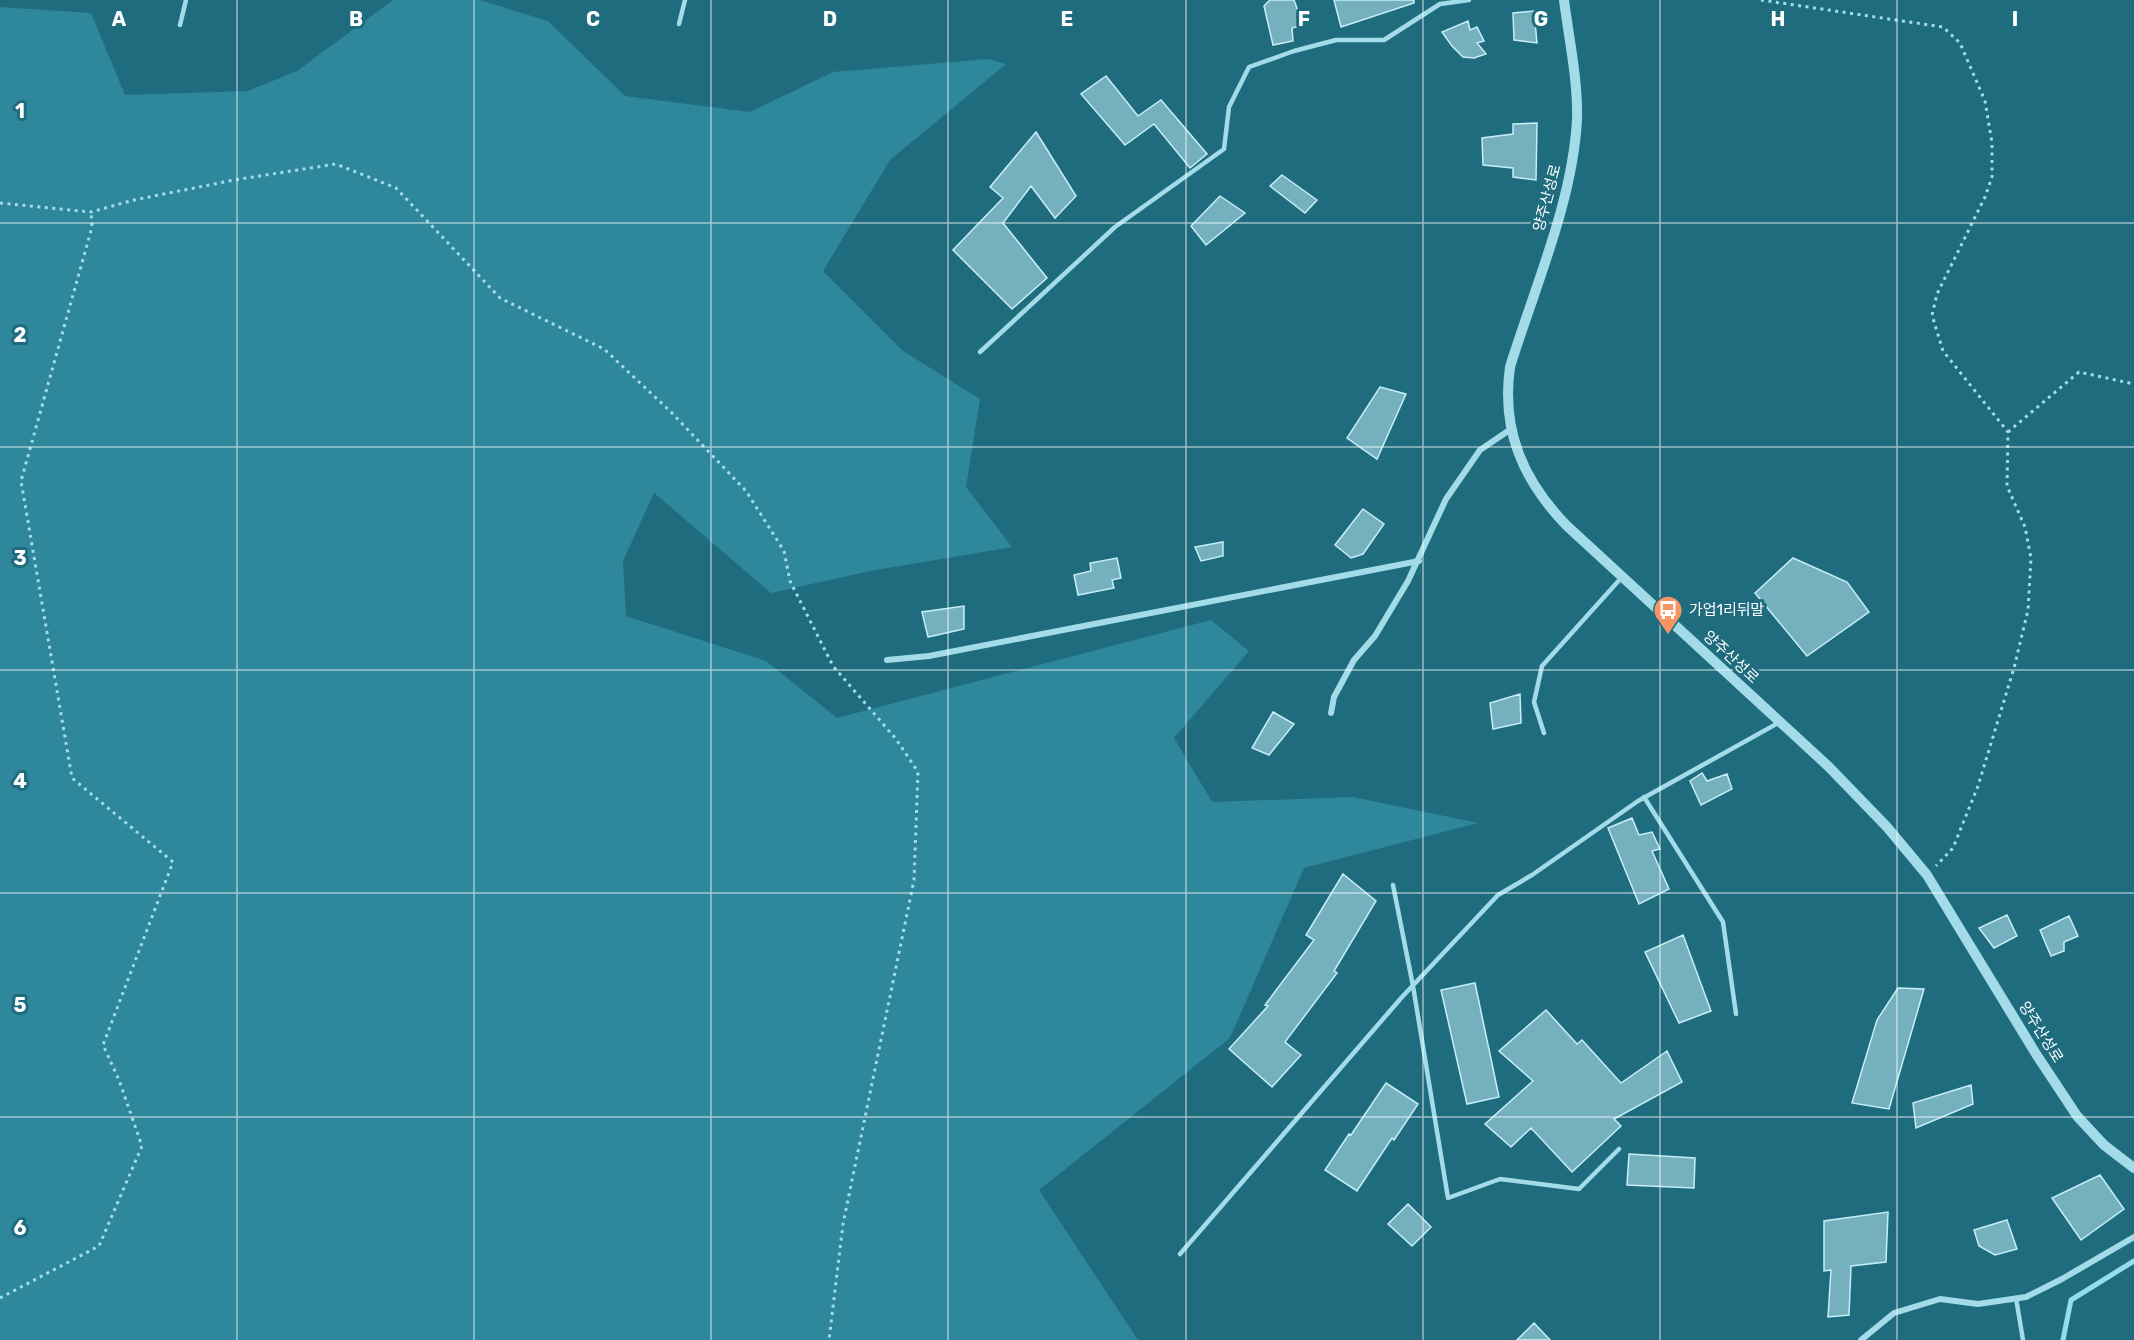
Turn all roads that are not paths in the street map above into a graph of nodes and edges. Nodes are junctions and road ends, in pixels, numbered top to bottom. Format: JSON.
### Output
{"nodes":[{"id":1,"x":186,"y":0,"type":"edge"},
{"id":2,"x":685,"y":0,"type":"edge"},
{"id":3,"x":1469,"y":0,"type":"edge"},
{"id":4,"x":1564,"y":0,"type":"edge"},
{"id":5,"x":679,"y":24,"type":"dead end"},
{"id":6,"x":180,"y":25,"type":"dead end"},
{"id":7,"x":980,"y":352,"type":"dead end"},
{"id":8,"x":1511,"y":429,"type":"junction"},
{"id":9,"x":1419,"y":561,"type":"junction"},
{"id":10,"x":1622,"y":577,"type":"junction"},
{"id":11,"x":887,"y":660,"type":"dead end"},
{"id":12,"x":1331,"y":713,"type":"dead end"},
{"id":13,"x":1780,"y":722,"type":"junction"},
{"id":14,"x":1544,"y":733,"type":"dead end"},
{"id":15,"x":1644,"y":797,"type":"junction"},
{"id":16,"x":1393,"y":885,"type":"dead end"},
{"id":17,"x":1413,"y":986,"type":"junction"},
{"id":18,"x":1736,"y":1014,"type":"dead end"},
{"id":19,"x":1619,"y":1149,"type":"dead end"},
{"id":20,"x":2134,"y":1168,"type":"edge"},
{"id":21,"x":2134,"y":1238,"type":"edge"},
{"id":22,"x":1180,"y":1254,"type":"dead end"},
{"id":23,"x":2016,"y":1298,"type":"junction"},
{"id":24,"x":1861,"y":1340,"type":"edge"},
{"id":25,"x":2023,"y":1340,"type":"edge"}],
"edges":[{"from":1,"to":6,"type":"lane"},
{"from":2,"to":5,"type":"lane"},
{"from":3,"to":7,"type":"lane"},
{"from":4,"to":8,"type":"street","name":"양주산성로"},
{"from":8,"to":9,"type":"street"},
{"from":8,"to":10,"type":"street","name":"양주산성로"},
{"from":9,"to":11,"type":"street"},
{"from":9,"to":12,"type":"street"},
{"from":10,"to":13,"type":"street","name":"양주산성로"},
{"from":10,"to":14,"type":"lane"},
{"from":13,"to":15,"type":"lane"},
{"from":13,"to":20,"type":"street","name":"양주산성로"},
{"from":15,"to":17,"type":"lane"},
{"from":15,"to":18,"type":"lane"},
{"from":16,"to":17,"type":"lane"},
{"from":17,"to":19,"type":"lane"},
{"from":17,"to":22,"type":"lane"},
{"from":21,"to":23,"type":"street"},
{"from":23,"to":24,"type":"street"},
{"from":23,"to":25,"type":"lane"}]}
